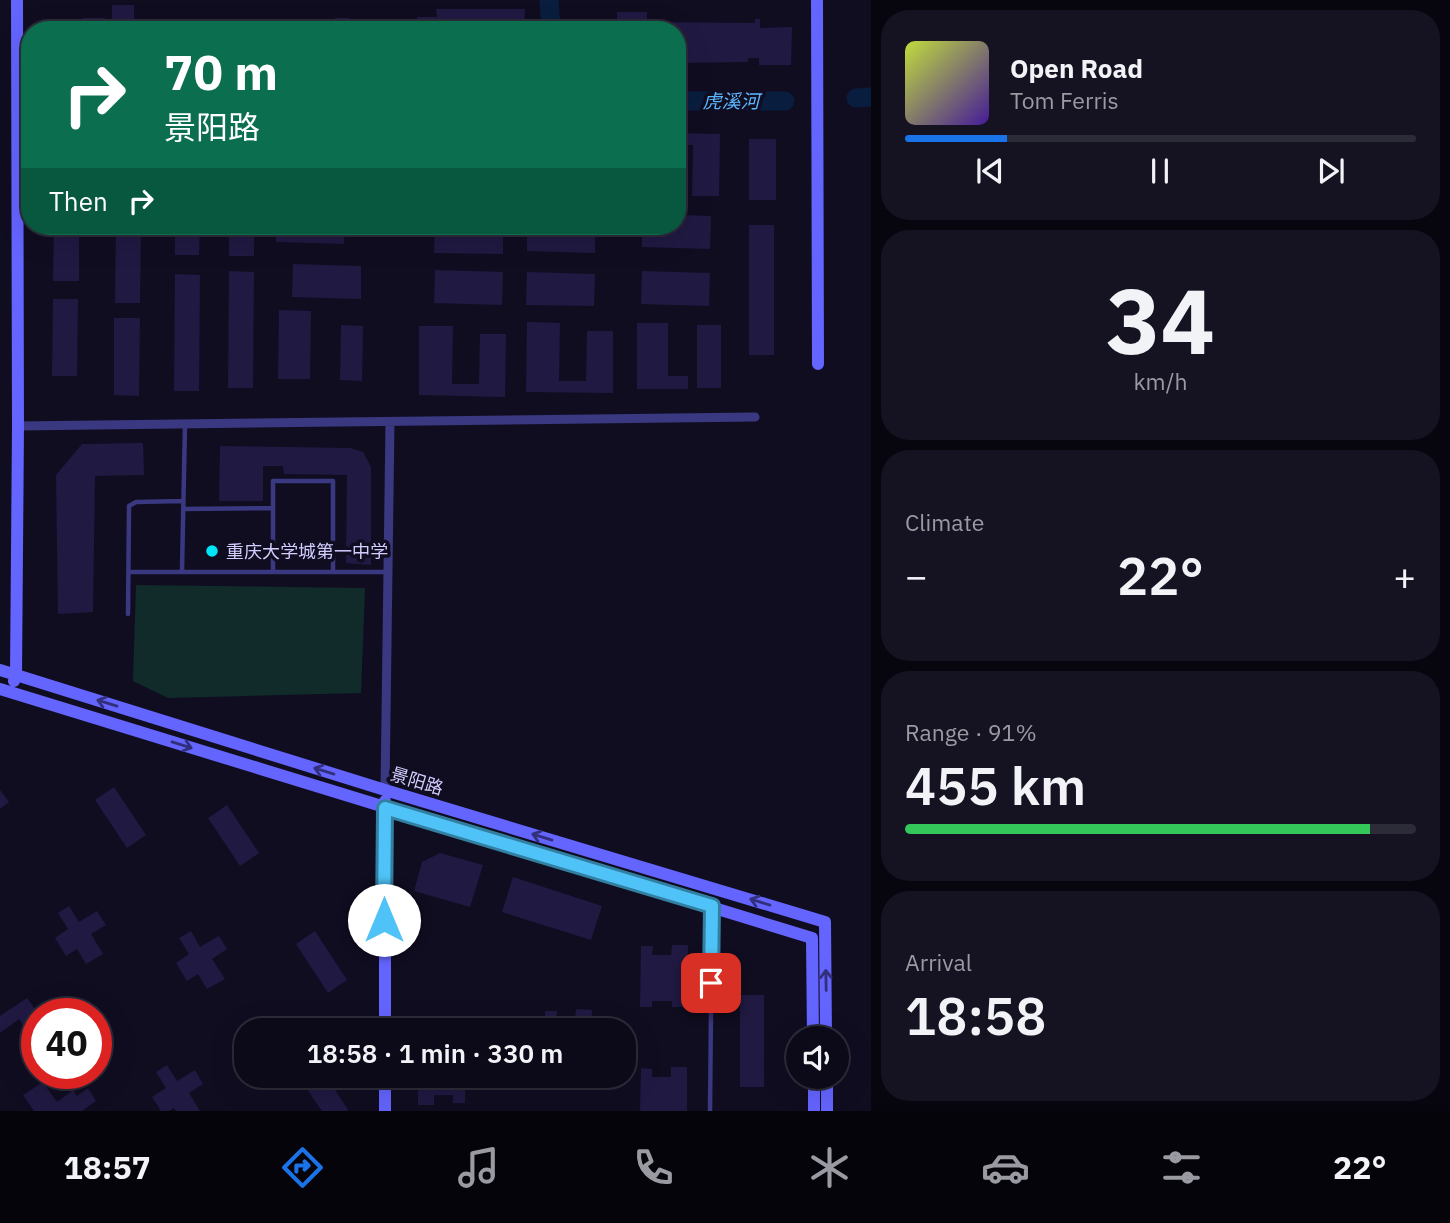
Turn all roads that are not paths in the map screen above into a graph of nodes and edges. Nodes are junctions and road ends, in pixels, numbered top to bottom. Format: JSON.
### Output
{"nodes":[{"id":1,"x":17,"y":0,"type":"edge"},
{"id":2,"x":817,"y":0,"type":"edge"},
{"id":3,"x":818,"y":364,"type":"dead end"},
{"id":4,"x":755,"y":417,"type":"dead end"},
{"id":5,"x":390,"y":422,"type":"junction"},
{"id":6,"x":185,"y":424,"type":"junction"},
{"id":7,"x":19,"y":426,"type":"junction"},
{"id":8,"x":183,"y":501,"type":"junction"},
{"id":9,"x":273,"y":508,"type":"junction"},
{"id":10,"x":183,"y":509,"type":"junction"},
{"id":11,"x":182,"y":571,"type":"junction"},
{"id":12,"x":272,"y":571,"type":"junction"},
{"id":13,"x":129,"y":572,"type":"junction"},
{"id":14,"x":332,"y":572,"type":"junction"},
{"id":15,"x":388,"y":572,"type":"junction"},
{"id":16,"x":128,"y":614,"type":"dead end"},
{"id":17,"x":0,"y":670,"type":"edge"},
{"id":18,"x":16,"y":675,"type":"junction"},
{"id":19,"x":4,"y":693,"type":"edge"},
{"id":20,"x":385,"y":790,"type":"junction"},
{"id":21,"x":385,"y":808,"type":"junction"},
{"id":22,"x":712,"y":906,"type":"junction"},
{"id":23,"x":385,"y":1018,"type":"edge"},
{"id":24,"x":813,"y":1026,"type":"edge"},
{"id":25,"x":826,"y":1026,"type":"edge"},
{"id":26,"x":385,"y":1088,"type":"edge"},
{"id":27,"x":814,"y":1089,"type":"edge"},
{"id":28,"x":827,"y":1089,"type":"edge"},
{"id":29,"x":385,"y":1111,"type":"edge"},
{"id":30,"x":710,"y":1111,"type":"edge"},
{"id":31,"x":814,"y":1111,"type":"edge"},
{"id":32,"x":827,"y":1111,"type":"edge"}],
"edges":[{"from":1,"to":7,"type":"main road"},
{"from":2,"to":3,"type":"main road"},
{"from":4,"to":5,"type":"street"},
{"from":5,"to":6,"type":"street"},
{"from":5,"to":15,"type":"street"},
{"from":6,"to":7,"type":"street"},
{"from":6,"to":8,"type":"lane"},
{"from":7,"to":18,"type":"main road"},
{"from":8,"to":10,"type":"lane"},
{"from":8,"to":13,"type":"lane"},
{"from":9,"to":10,"type":"lane"},
{"from":9,"to":12,"type":"lane"},
{"from":9,"to":14,"type":"lane"},
{"from":10,"to":11,"type":"lane"},
{"from":11,"to":12,"type":"lane"},
{"from":11,"to":13,"type":"lane"},
{"from":12,"to":14,"type":"lane"},
{"from":13,"to":16,"type":"lane"},
{"from":14,"to":15,"type":"lane"},
{"from":15,"to":20,"type":"street"},
{"from":17,"to":18,"type":"main road","name":"景阳路"},
{"from":18,"to":19,"type":"main road"},
{"from":20,"to":18,"type":"main road","name":"景阳路","one_way":true},
{"from":19,"to":21,"type":"main road","name":"景阳路","one_way":true},
{"from":20,"to":21,"type":"main road"},
{"from":25,"to":20,"type":"main road","name":"景阳路","one_way":true},
{"from":21,"to":22,"type":"main road","name":"景阳路"},
{"from":21,"to":23,"type":"main road"},
{"from":22,"to":24,"type":"main road","name":"景阳路"},
{"from":22,"to":30,"type":"lane"},
{"from":26,"to":29,"type":"main road"},
{"from":27,"to":31,"type":"main road"},
{"from":28,"to":32,"type":"main road"}]}
